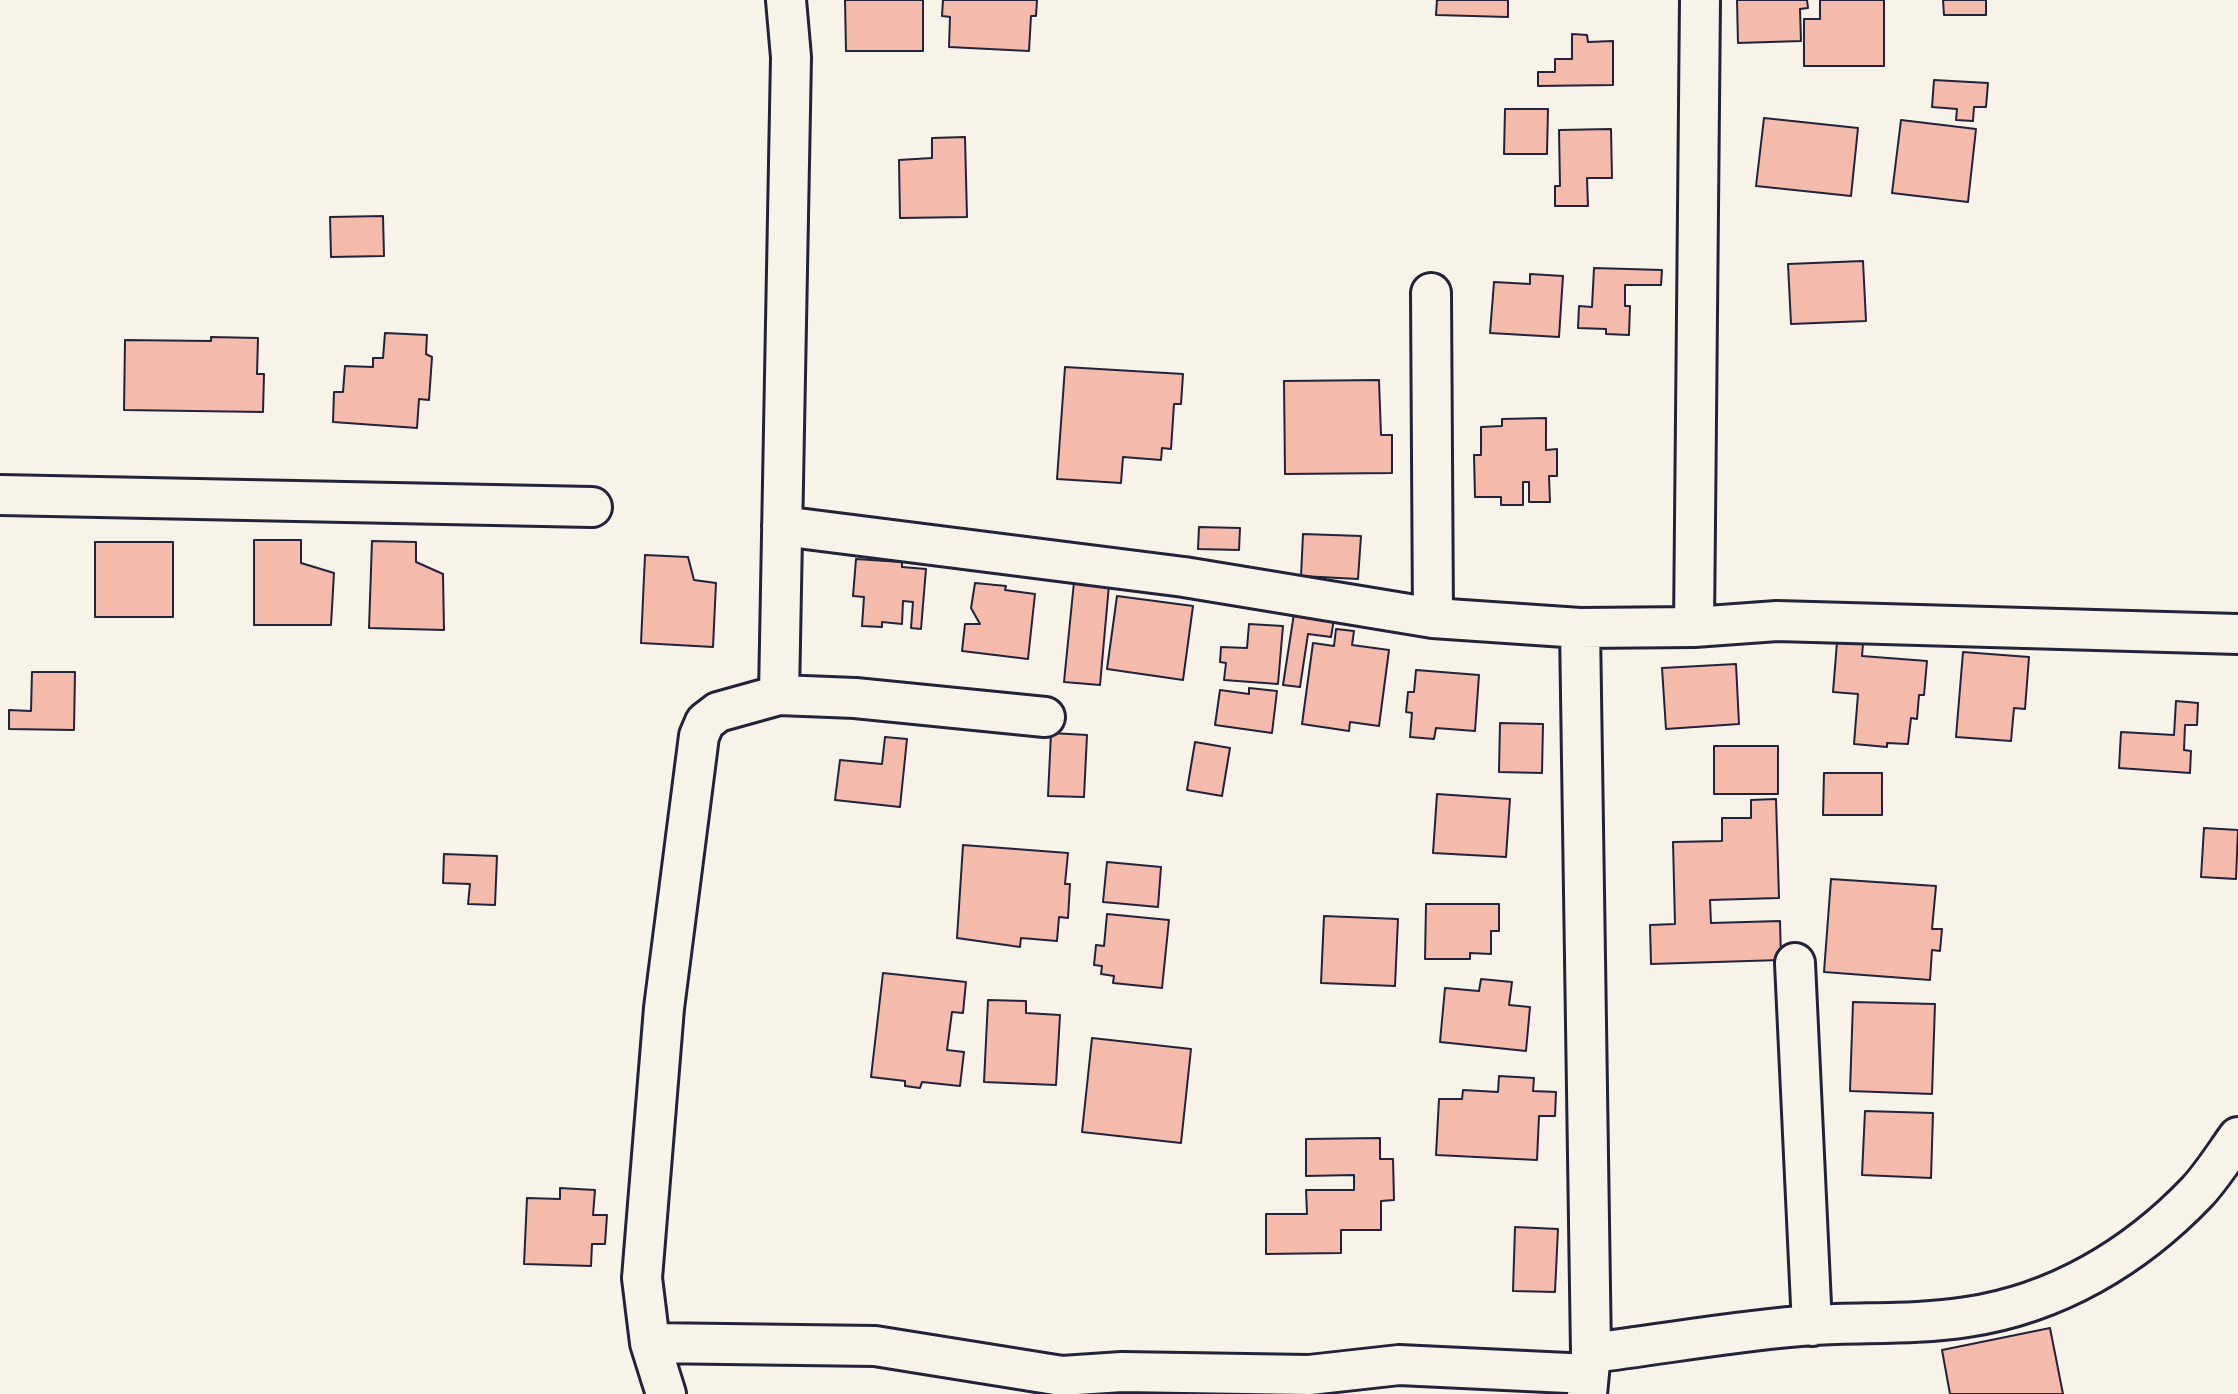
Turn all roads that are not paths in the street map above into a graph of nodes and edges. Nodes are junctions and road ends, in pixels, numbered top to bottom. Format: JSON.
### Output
{"nodes":[{"id":1,"x":786,"y":0,"type":"edge"},
{"id":2,"x":1700,"y":0,"type":"edge"},
{"id":3,"x":1431,"y":293,"type":"dead end"},
{"id":4,"x":0,"y":495,"type":"edge"},
{"id":5,"x":592,"y":507,"type":"dead end"},
{"id":6,"x":782,"y":526,"type":"junction"},
{"id":7,"x":1433,"y":618,"type":"junction"},
{"id":8,"x":1694,"y":627,"type":"junction"},
{"id":9,"x":1580,"y":628,"type":"junction"},
{"id":10,"x":2238,"y":634,"type":"edge"},
{"id":11,"x":779,"y":695,"type":"junction"},
{"id":12,"x":1045,"y":717,"type":"dead end"},
{"id":13,"x":1795,"y":963,"type":"dead end"},
{"id":14,"x":2238,"y":1137,"type":"edge"},
{"id":15,"x":1812,"y":1326,"type":"junction"},
{"id":16,"x":650,"y":1342,"type":"junction"},
{"id":17,"x":1589,"y":1374,"type":"edge"},
{"id":18,"x":666,"y":1394,"type":"edge"}],
"edges":[{"from":1,"to":6,"type":"street"},
{"from":2,"to":8,"type":"street"},
{"from":3,"to":7,"type":"street"},
{"from":4,"to":5,"type":"street"},
{"from":6,"to":7,"type":"street"},
{"from":6,"to":11,"type":"street"},
{"from":7,"to":9,"type":"street"},
{"from":8,"to":9,"type":"street"},
{"from":8,"to":10,"type":"street"},
{"from":9,"to":17,"type":"street"},
{"from":11,"to":12,"type":"street"},
{"from":11,"to":16,"type":"street"},
{"from":13,"to":15,"type":"street"},
{"from":14,"to":15,"type":"street"},
{"from":15,"to":17,"type":"street"},
{"from":16,"to":17,"type":"street"},
{"from":16,"to":18,"type":"street"}]}
